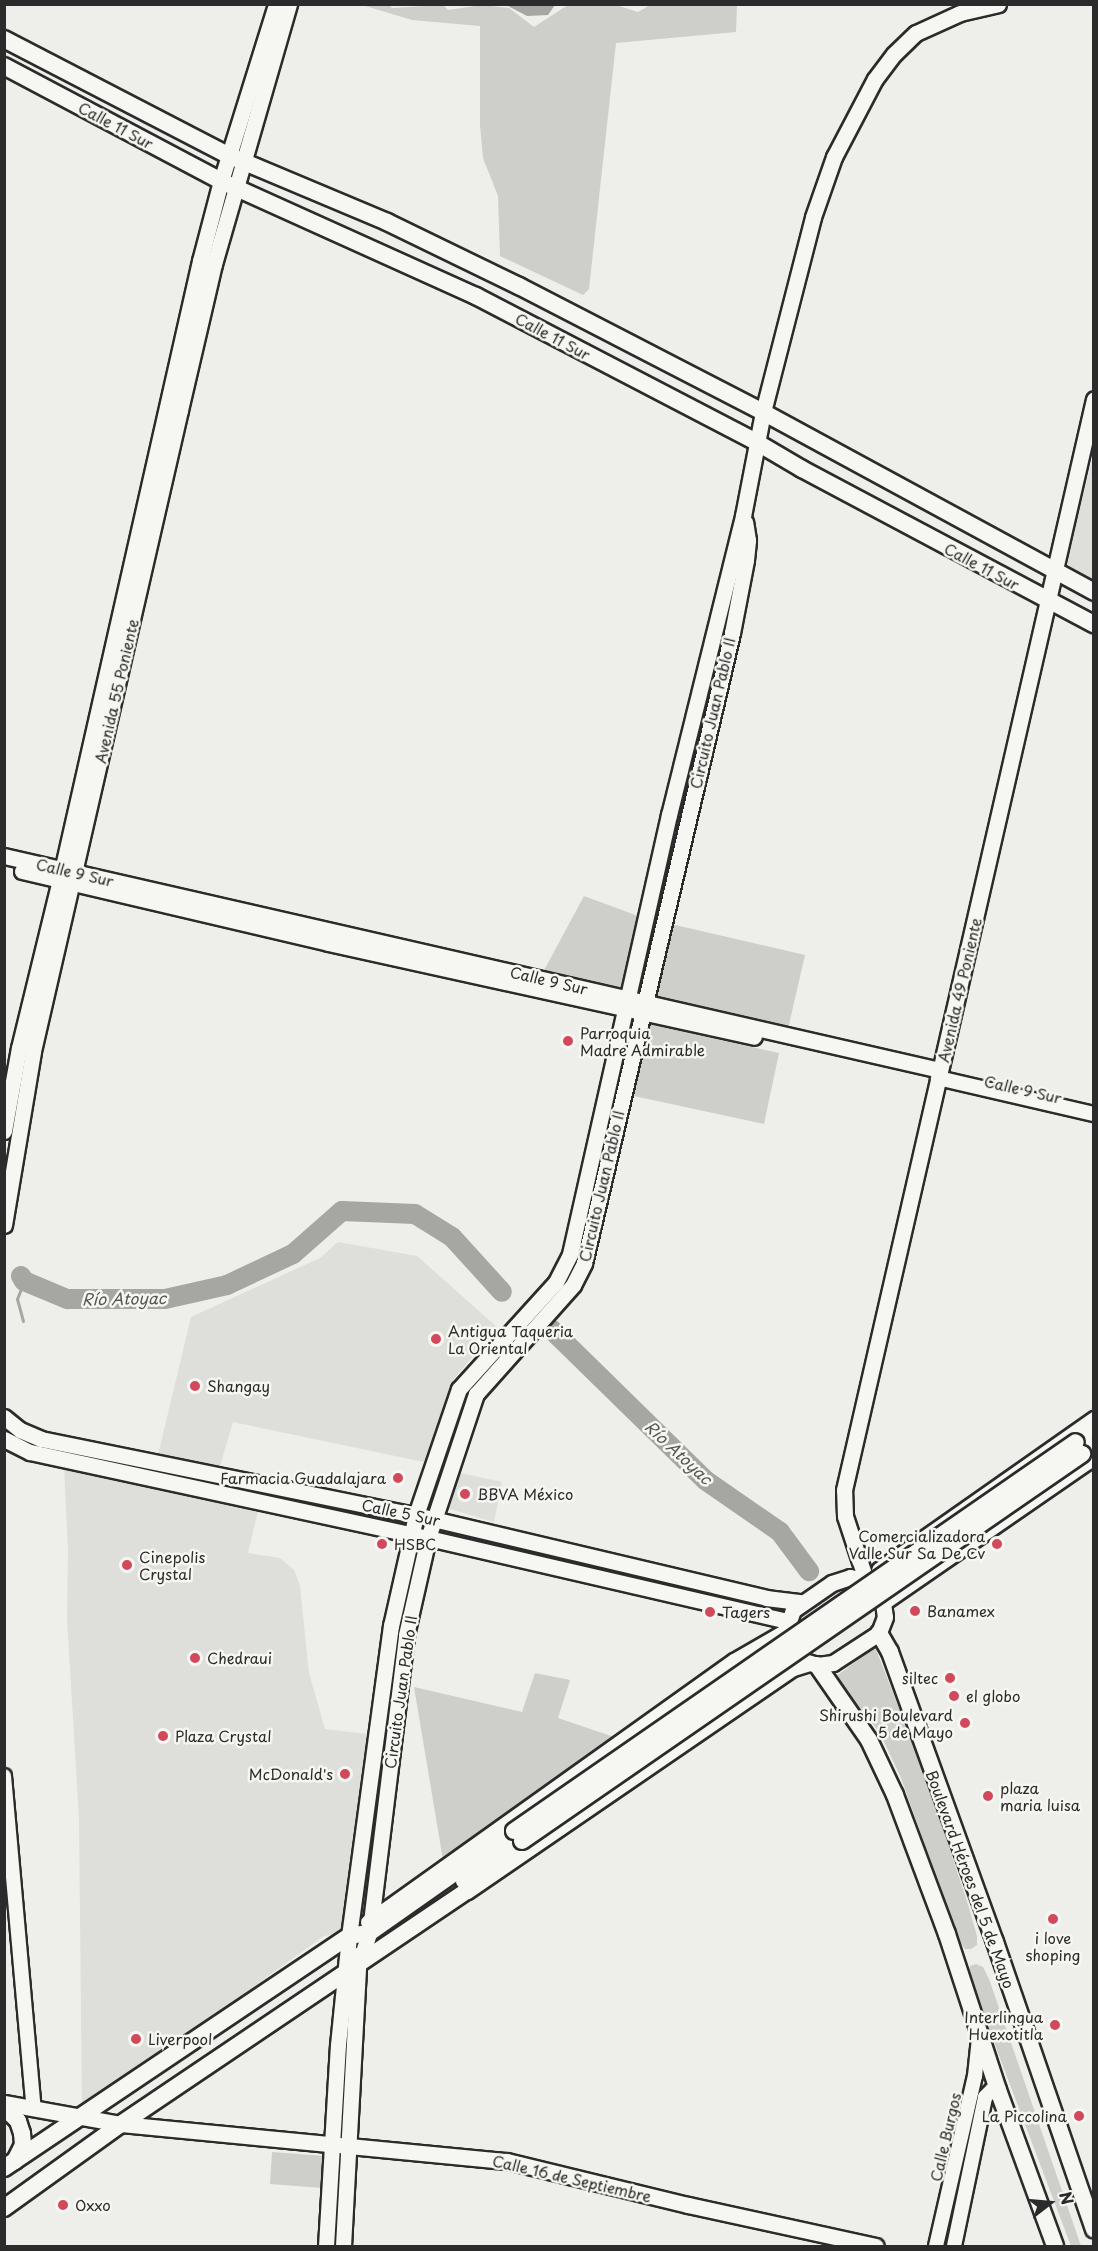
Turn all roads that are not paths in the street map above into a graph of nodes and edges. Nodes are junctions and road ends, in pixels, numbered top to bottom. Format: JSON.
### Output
{"nodes":[{"id":1,"x":276,"y":4,"type":"edge"},
{"id":2,"x":289,"y":4,"type":"edge"},
{"id":3,"x":998,"y":4,"type":"edge"},
{"id":4,"x":4,"y":39,"type":"edge"},
{"id":5,"x":4,"y":66,"type":"edge"},
{"id":6,"x":238,"y":158,"type":"junction"},
{"id":7,"x":228,"y":184,"type":"junction"},
{"id":8,"x":1094,"y":399,"type":"edge"},
{"id":9,"x":763,"y":412,"type":"junction"},
{"id":10,"x":756,"y":442,"type":"junction"},
{"id":11,"x":744,"y":516,"type":"junction"},
{"id":12,"x":1055,"y":571,"type":"junction"},
{"id":13,"x":1094,"y":592,"type":"edge"},
{"id":14,"x":1048,"y":601,"type":"junction"},
{"id":15,"x":1094,"y":624,"type":"edge"},
{"id":16,"x":4,"y":856,"type":"edge"},
{"id":17,"x":4,"y":867,"type":"edge"},
{"id":18,"x":67,"y":876,"type":"junction"},
{"id":19,"x":627,"y":1004,"type":"junction"},
{"id":20,"x":643,"y":1007,"type":"junction"},
{"id":21,"x":939,"y":1074,"type":"junction"},
{"id":22,"x":1094,"y":1106,"type":"edge"},
{"id":23,"x":1094,"y":1114,"type":"edge"},
{"id":24,"x":4,"y":1131,"type":"edge"},
{"id":25,"x":4,"y":1225,"type":"edge"},
{"id":26,"x":4,"y":1417,"type":"edge"},
{"id":27,"x":1094,"y":1419,"type":"edge"},
{"id":28,"x":1094,"y":1426,"type":"edge"},
{"id":29,"x":6,"y":1441,"type":"edge"},
{"id":30,"x":103,"y":1450,"type":"junction"},
{"id":31,"x":1086,"y":1450,"type":"edge"},
{"id":32,"x":101,"y":1468,"type":"junction"},
{"id":33,"x":416,"y":1515,"type":"junction"},
{"id":34,"x":433,"y":1519,"type":"junction"},
{"id":35,"x":411,"y":1534,"type":"junction"},
{"id":36,"x":428,"y":1538,"type":"junction"},
{"id":37,"x":867,"y":1580,"type":"junction"},
{"id":38,"x":885,"y":1601,"type":"junction"},
{"id":39,"x":801,"y":1602,"type":"junction"},
{"id":40,"x":787,"y":1626,"type":"junction"},
{"id":41,"x":879,"y":1633,"type":"junction"},
{"id":42,"x":813,"y":1664,"type":"junction"},
{"id":43,"x":4,"y":1776,"type":"edge"},
{"id":44,"x":518,"y":1836,"type":"junction"},
{"id":45,"x":469,"y":1884,"type":"junction"},
{"id":46,"x":370,"y":1926,"type":"junction"},
{"id":47,"x":349,"y":1936,"type":"junction"},
{"id":48,"x":360,"y":1961,"type":"junction"},
{"id":49,"x":344,"y":1975,"type":"junction"},
{"id":50,"x":980,"y":2034,"type":"junction"},
{"id":51,"x":998,"y":2090,"type":"junction"},
{"id":52,"x":4,"y":2105,"type":"edge"},
{"id":53,"x":34,"y":2109,"type":"junction"},
{"id":54,"x":77,"y":2118,"type":"junction"},
{"id":55,"x":121,"y":2124,"type":"junction"},
{"id":56,"x":332,"y":2144,"type":"junction"},
{"id":57,"x":349,"y":2146,"type":"junction"},
{"id":58,"x":10,"y":2164,"type":"edge"},
{"id":59,"x":4,"y":2208,"type":"edge"},
{"id":60,"x":1094,"y":2229,"type":"edge"},
{"id":61,"x":326,"y":2247,"type":"edge"},
{"id":62,"x":343,"y":2247,"type":"edge"},
{"id":63,"x":876,"y":2247,"type":"edge"},
{"id":64,"x":936,"y":2247,"type":"edge"},
{"id":65,"x":954,"y":2247,"type":"edge"},
{"id":66,"x":1055,"y":2247,"type":"edge"}],
"edges":[{"from":1,"to":6,"type":"main road"},
{"from":2,"to":6,"type":"main road"},
{"from":3,"to":9,"type":"main road","name":"Circuito Juan Pablo II"},
{"from":4,"to":6,"type":"main road","name":"Calle 11 Sur"},
{"from":5,"to":7,"type":"main road","name":"Calle 11 Sur"},
{"from":6,"to":7,"type":"main road","name":"Avenida 55 Poniente"},
{"from":6,"to":9,"type":"main road","name":"Calle 11 Sur"},
{"from":7,"to":10,"type":"main road","name":"Calle 11 Sur"},
{"from":7,"to":18,"type":"main road","name":"Avenida 55 Poniente"},
{"from":8,"to":12,"type":"main road","name":"Avenida 49 Poniente"},
{"from":9,"to":10,"type":"main road","name":"Circuito Juan Pablo II"},
{"from":9,"to":12,"type":"main road","name":"Calle 11 Sur"},
{"from":10,"to":11,"type":"main road","name":"Circuito Juan Pablo II"},
{"from":10,"to":14,"type":"main road","name":"Calle 11 Sur"},
{"from":11,"to":19,"type":"main road","name":"Circuito Juan Pablo II"},
{"from":11,"to":20,"type":"main road","name":"Circuito Juan Pablo II"},
{"from":12,"to":13,"type":"main road","name":"Calle 11 Sur"},
{"from":12,"to":14,"type":"main road","name":"Avenida 49 Poniente"},
{"from":14,"to":15,"type":"main road","name":"Calle 11 Sur"},
{"from":14,"to":21,"type":"main road","name":"Avenida 49 Poniente"},
{"from":16,"to":18,"type":"main road","name":"Calle 9 Sur"},
{"from":17,"to":18,"type":"main road","name":"Calle 9 Sur"},
{"from":18,"to":19,"type":"main road","name":"Calle 9 Sur"},
{"from":18,"to":24,"type":"main road","name":"Avenida 55 Poniente"},
{"from":18,"to":25,"type":"main road","name":"Avenida 55 Poniente"},
{"from":19,"to":20,"type":"main road","name":"Calle 9 Sur"},
{"from":19,"to":33,"type":"main road","name":"Circuito Juan Pablo II"},
{"from":20,"to":21,"type":"main road","name":"Calle 9 Sur"},
{"from":20,"to":34,"type":"main road","name":"Circuito Juan Pablo II"},
{"from":21,"to":22,"type":"street","name":"Calle 9 Sur"},
{"from":21,"to":23,"type":"street","name":"Calle 9 Sur"},
{"from":21,"to":37,"type":"main road","name":"Avenida 49 Poniente"},
{"from":26,"to":30,"type":"main road","name":"Calle 5 Sur"},
{"from":27,"to":37,"type":"main road"},
{"from":28,"to":31,"type":"main road"},
{"from":29,"to":32,"type":"main road","name":"Calle 5 Sur"},
{"from":30,"to":32,"type":"main road"},
{"from":30,"to":33,"type":"main road","name":"Calle 5 Sur"},
{"from":31,"to":38,"type":"main road"},
{"from":31,"to":44,"type":"main road","bridge":true},
{"from":32,"to":35,"type":"main road","name":"Calle 5 Sur"},
{"from":33,"to":34,"type":"main road","name":"Calle 5 Sur"},
{"from":33,"to":35,"type":"main road","name":"Circuito Juan Pablo II"},
{"from":34,"to":36,"type":"main road","name":"Circuito Juan Pablo II"},
{"from":34,"to":39,"type":"main road","name":"Calle 5 Sur"},
{"from":35,"to":36,"type":"main road","name":"Calle 5 Sur"},
{"from":35,"to":47,"type":"main road","name":"Circuito Juan Pablo II"},
{"from":36,"to":40,"type":"main road","name":"Calle 5 Sur"},
{"from":36,"to":46,"type":"main road","name":"Circuito Juan Pablo II"},
{"from":37,"to":38,"type":"main road"},
{"from":37,"to":39,"type":"main road"},
{"from":38,"to":41,"type":"main road"},
{"from":39,"to":40,"type":"main road"},
{"from":40,"to":42,"type":"main road"},
{"from":40,"to":46,"type":"main road"},
{"from":41,"to":42,"type":"main road"},
{"from":41,"to":60,"type":"main road","name":"Boulevard Héroes del 5 de Mayo"},
{"from":42,"to":45,"type":"main road"},
{"from":42,"to":50,"type":"main road"},
{"from":43,"to":53,"type":"street"},
{"from":44,"to":45,"type":"main road"},
{"from":44,"to":46,"type":"main road"},
{"from":45,"to":48,"type":"main road"},
{"from":46,"to":47,"type":"main road"},
{"from":46,"to":48,"type":"main road","name":"Circuito Juan Pablo II"},
{"from":47,"to":48,"type":"main road","name":"Circuito Juan Pablo II"},
{"from":47,"to":49,"type":"main road","name":"Circuito Juan Pablo II"},
{"from":47,"to":54,"type":"main road"},
{"from":48,"to":49,"type":"main road"},
{"from":48,"to":57,"type":"main road","name":"Circuito Juan Pablo II"},
{"from":49,"to":55,"type":"main road"},
{"from":49,"to":56,"type":"main road","name":"Circuito Juan Pablo II"},
{"from":50,"to":51,"type":"main road"},
{"from":50,"to":64,"type":"street","name":"Calle Burgos"},
{"from":51,"to":65,"type":"street","name":"Calle Burgos"},
{"from":51,"to":66,"type":"main road"},
{"from":52,"to":53,"type":"main road","name":"Calle 16 de Septiembre"},
{"from":52,"to":58,"type":"main road"},
{"from":53,"to":54,"type":"main road","name":"Calle 16 de Septiembre"},
{"from":54,"to":55,"type":"main road","name":"Calle 16 de Septiembre"},
{"from":54,"to":58,"type":"main road"},
{"from":55,"to":56,"type":"main road","name":"Calle 16 de Septiembre"},
{"from":55,"to":59,"type":"main road"},
{"from":56,"to":57,"type":"main road","name":"Calle 16 de Septiembre"},
{"from":56,"to":61,"type":"main road","name":"Circuito Juan Pablo II"},
{"from":57,"to":62,"type":"main road","name":"Circuito Juan Pablo II"},
{"from":57,"to":63,"type":"main road","name":"Calle 16 de Septiembre"}]}
